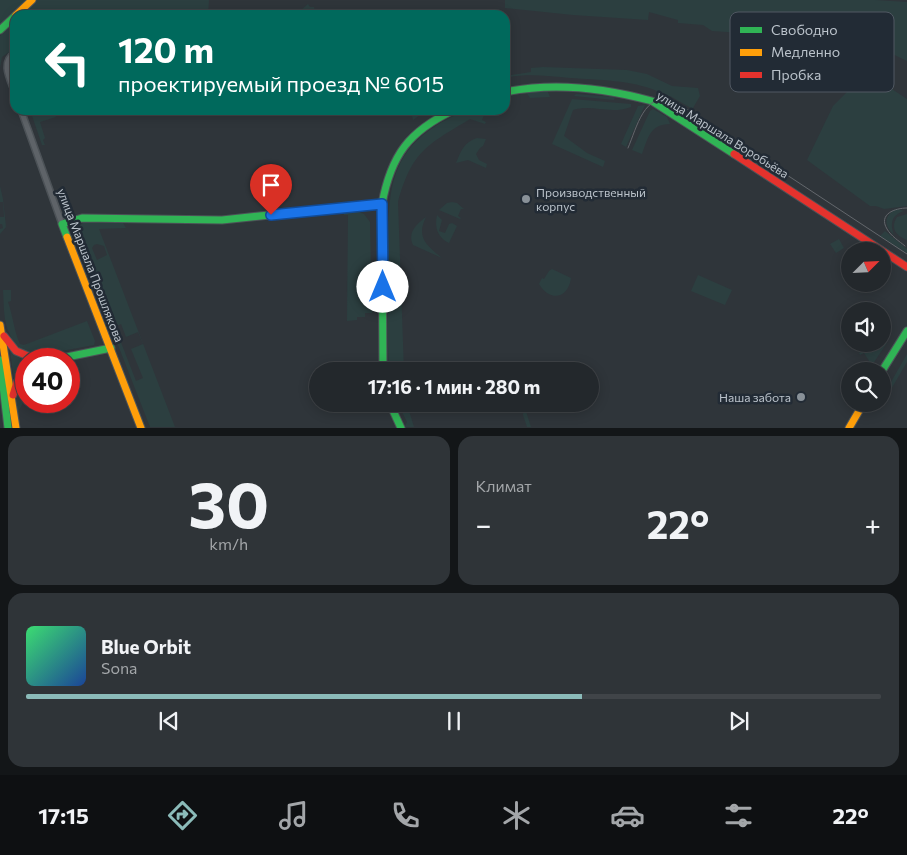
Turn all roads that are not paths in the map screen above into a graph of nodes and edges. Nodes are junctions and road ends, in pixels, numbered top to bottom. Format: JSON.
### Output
{"nodes":[{"id":1,"x":32,"y":0,"type":"edge"},
{"id":2,"x":21,"y":10,"type":"edge"},
{"id":3,"x":10,"y":20,"type":"edge"},
{"id":4,"x":0,"y":30,"type":"edge"},
{"id":5,"x":10,"y":56,"type":"edge"},
{"id":6,"x":10,"y":78,"type":"edge"},
{"id":7,"x":510,"y":91,"type":"edge"},
{"id":8,"x":23,"y":115,"type":"edge"},
{"id":9,"x":442,"y":115,"type":"edge"},
{"id":10,"x":382,"y":204,"type":"junction"},
{"id":11,"x":62,"y":224,"type":"junction"},
{"id":12,"x":907,"y":267,"type":"edge"},
{"id":13,"x":1,"y":327,"type":"edge"},
{"id":14,"x":907,"y":331,"type":"edge"},
{"id":15,"x":111,"y":348,"type":"junction"},
{"id":16,"x":15,"y":350,"type":"edge"},
{"id":17,"x":80,"y":354,"type":"edge"},
{"id":18,"x":0,"y":360,"type":"edge"},
{"id":19,"x":383,"y":362,"type":"edge"},
{"id":20,"x":888,"y":362,"type":"edge"},
{"id":21,"x":15,"y":390,"type":"edge"},
{"id":22,"x":12,"y":401,"type":"junction"},
{"id":23,"x":394,"y":412,"type":"edge"},
{"id":24,"x":858,"y":412,"type":"edge"},
{"id":25,"x":8,"y":428,"type":"edge"},
{"id":26,"x":16,"y":428,"type":"edge"},
{"id":27,"x":141,"y":428,"type":"edge"},
{"id":28,"x":401,"y":428,"type":"edge"},
{"id":29,"x":849,"y":428,"type":"edge"}],
"edges":[{"from":1,"to":2,"type":"street"},
{"from":3,"to":4,"type":"street"},
{"from":5,"to":6,"type":"street"},
{"from":7,"to":12,"type":"street","name":"улица Маршала Воробьёва"},
{"from":8,"to":11,"type":"street","name":"улица Маршала Прошлякова"},
{"from":9,"to":10,"type":"street"},
{"from":10,"to":11,"type":"street"},
{"from":10,"to":19,"type":"street"},
{"from":11,"to":15,"type":"street","name":"улица Маршала Прошлякова"},
{"from":13,"to":16,"type":"street"},
{"from":13,"to":22,"type":"street"},
{"from":14,"to":20,"type":"street"},
{"from":15,"to":17,"type":"street"},
{"from":15,"to":27,"type":"street","name":"улица Маршала Прошлякова"},
{"from":18,"to":25,"type":"street"},
{"from":21,"to":22,"type":"street"},
{"from":22,"to":26,"type":"street"},
{"from":23,"to":28,"type":"street"},
{"from":24,"to":29,"type":"street"}]}
